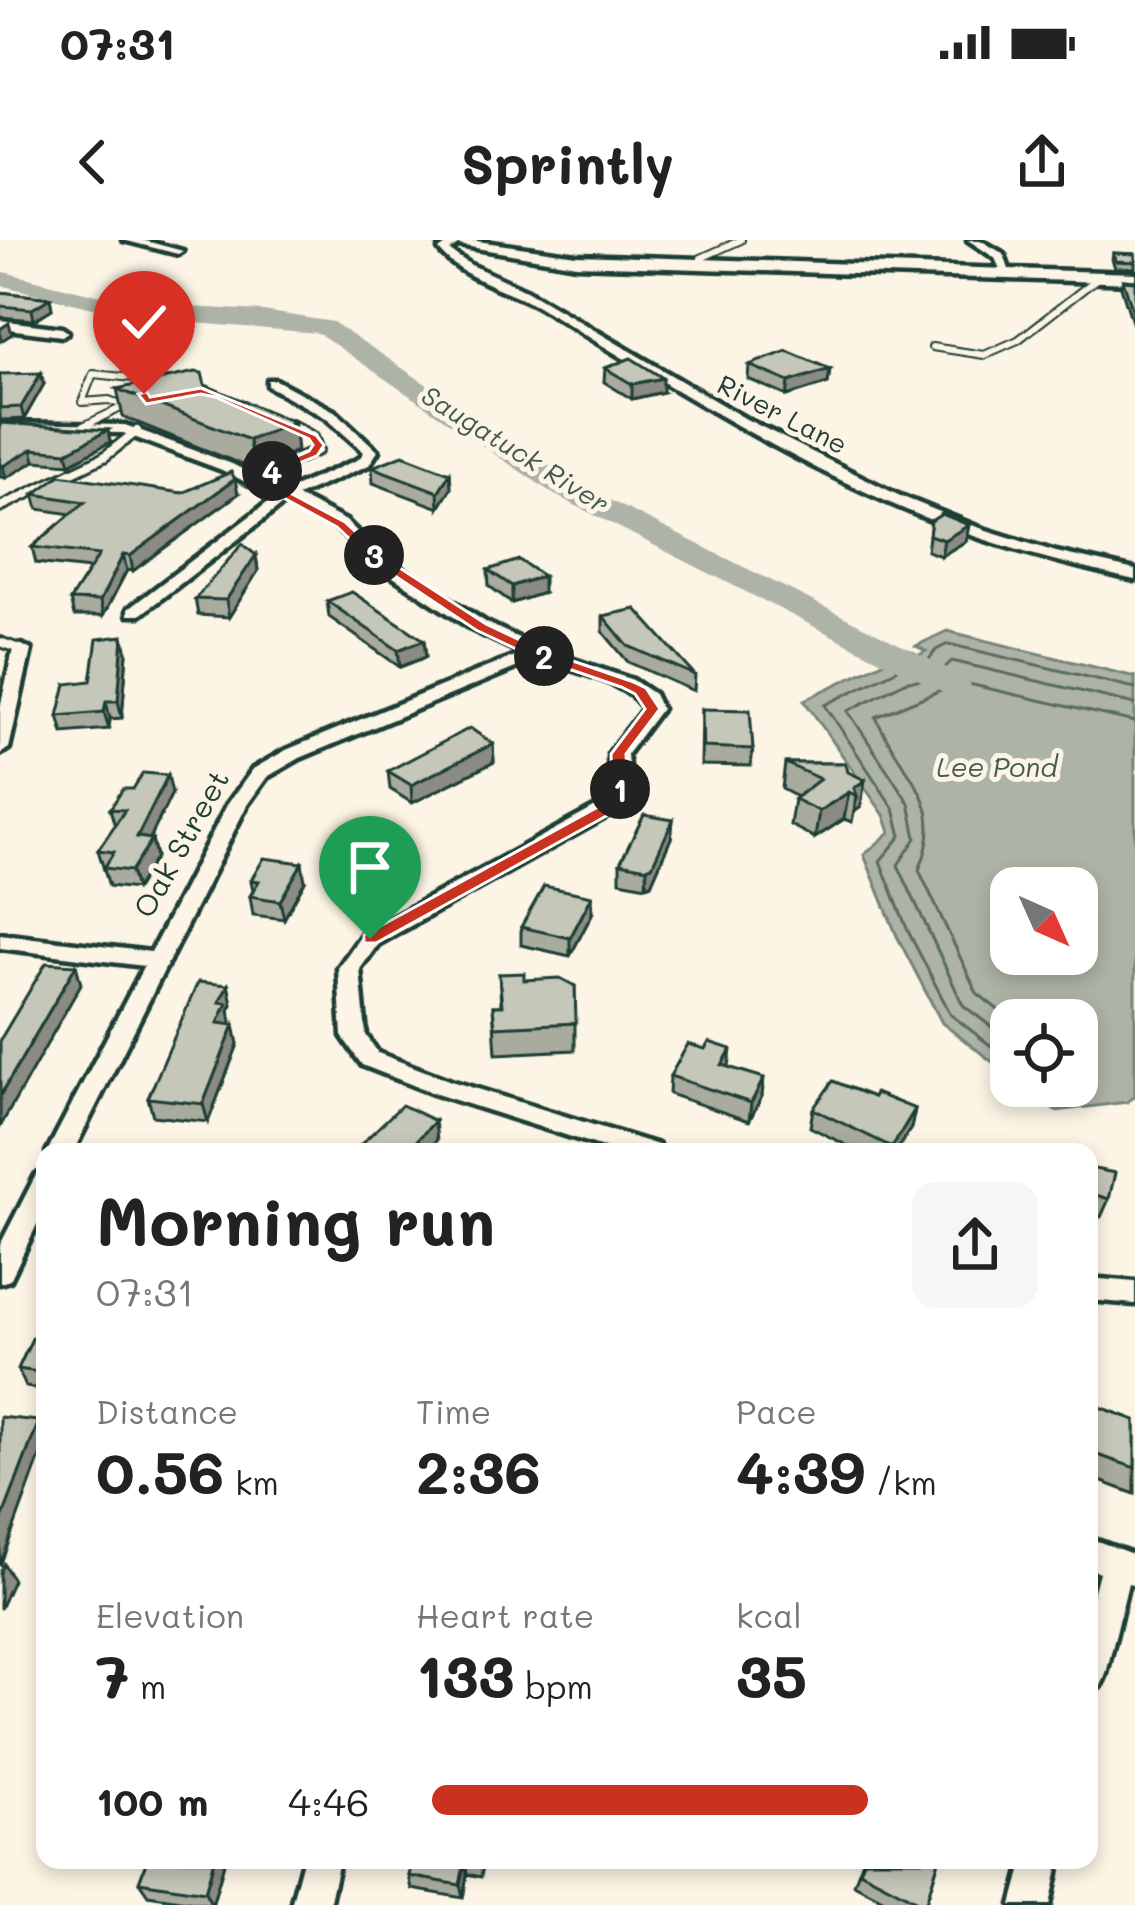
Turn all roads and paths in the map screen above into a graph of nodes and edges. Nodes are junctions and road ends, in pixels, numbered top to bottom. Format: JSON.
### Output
{"nodes":[{"id":1,"x":128,"y":240,"type":"edge"},
{"id":2,"x":741,"y":240,"type":"edge"},
{"id":3,"x":973,"y":240,"type":"edge"},
{"id":4,"x":446,"y":242,"type":"edge"},
{"id":5,"x":178,"y":251,"type":"dead end"},
{"id":6,"x":701,"y":264,"type":"junction"},
{"id":7,"x":1007,"y":274,"type":"junction"},
{"id":8,"x":1099,"y":277,"type":"junction"},
{"id":9,"x":1135,"y":278,"type":"edge"},
{"id":10,"x":0,"y":324,"type":"edge"},
{"id":11,"x":62,"y":332,"type":"dead end"},
{"id":12,"x":932,"y":347,"type":"dead end"},
{"id":13,"x":122,"y":375,"type":"junction"},
{"id":14,"x":150,"y":379,"type":"junction"},
{"id":15,"x":272,"y":383,"type":"dead end"},
{"id":16,"x":182,"y":384,"type":"edge"},
{"id":17,"x":109,"y":400,"type":"junction"},
{"id":18,"x":125,"y":406,"type":"junction"},
{"id":19,"x":276,"y":418,"type":"edge"},
{"id":20,"x":83,"y":426,"type":"junction"},
{"id":21,"x":0,"y":427,"type":"edge"},
{"id":22,"x":137,"y":431,"type":"junction"},
{"id":23,"x":253,"y":478,"type":"junction"},
{"id":24,"x":287,"y":495,"type":"junction"},
{"id":25,"x":0,"y":507,"type":"edge"},
{"id":26,"x":1135,"y":575,"type":"edge"},
{"id":27,"x":134,"y":612,"type":"dead end"},
{"id":28,"x":0,"y":641,"type":"edge"},
{"id":29,"x":22,"y":650,"type":"joint"},
{"id":30,"x":536,"y":653,"type":"junction"},
{"id":31,"x":0,"y":748,"type":"edge"},
{"id":32,"x":0,"y":941,"type":"edge"},
{"id":33,"x":155,"y":960,"type":"junction"},
{"id":34,"x":64,"y":1143,"type":"edge"},
{"id":35,"x":621,"y":1143,"type":"edge"},
{"id":36,"x":36,"y":1200,"type":"edge"},
{"id":37,"x":0,"y":1272,"type":"edge"},
{"id":38,"x":1098,"y":1290,"type":"edge"},
{"id":39,"x":1135,"y":1293,"type":"edge"},
{"id":40,"x":1114,"y":1563,"type":"edge"},
{"id":41,"x":1098,"y":1634,"type":"edge"},
{"id":42,"x":319,"y":1869,"type":"edge"},
{"id":43,"x":1040,"y":1869,"type":"edge"},
{"id":44,"x":310,"y":1905,"type":"edge"},
{"id":45,"x":1031,"y":1905,"type":"edge"}],
"edges":[{"from":1,"to":5,"type":"street"},
{"from":2,"to":6,"type":"lane"},
{"from":3,"to":7,"type":"street"},
{"from":4,"to":6,"type":"main road"},
{"from":4,"to":26,"type":"street","name":"River Lane"},
{"from":6,"to":7,"type":"main road"},
{"from":7,"to":8,"type":"main road"},
{"from":8,"to":9,"type":"main road"},
{"from":8,"to":12,"type":"lane"},
{"from":10,"to":11,"type":"street"},
{"from":13,"to":14,"type":"lane"},
{"from":13,"to":17,"type":"lane"},
{"from":13,"to":17,"type":"lane"},
{"from":14,"to":16,"type":"lane"},
{"from":14,"to":18,"type":"lane"},
{"from":15,"to":24,"type":"street"},
{"from":17,"to":18,"type":"lane"},
{"from":18,"to":20,"type":"lane"},
{"from":19,"to":23,"type":"lane"},
{"from":20,"to":21,"type":"street"},
{"from":20,"to":22,"type":"street"},
{"from":22,"to":23,"type":"street"},
{"from":22,"to":25,"type":"lane"},
{"from":23,"to":24,"type":"street"},
{"from":24,"to":27,"type":"street"},
{"from":24,"to":30,"type":"street"},
{"from":28,"to":29,"type":"lane"},
{"from":29,"to":31,"type":"street"},
{"from":30,"to":33,"type":"street","name":"Oak Street"},
{"from":30,"to":35,"type":"street"},
{"from":32,"to":33,"type":"street"},
{"from":33,"to":34,"type":"street","name":"Oak Street"},
{"from":36,"to":37,"type":"street"},
{"from":38,"to":39,"type":"street"},
{"from":40,"to":41,"type":"street"},
{"from":42,"to":44,"type":"street"},
{"from":43,"to":45,"type":"street"}]}
